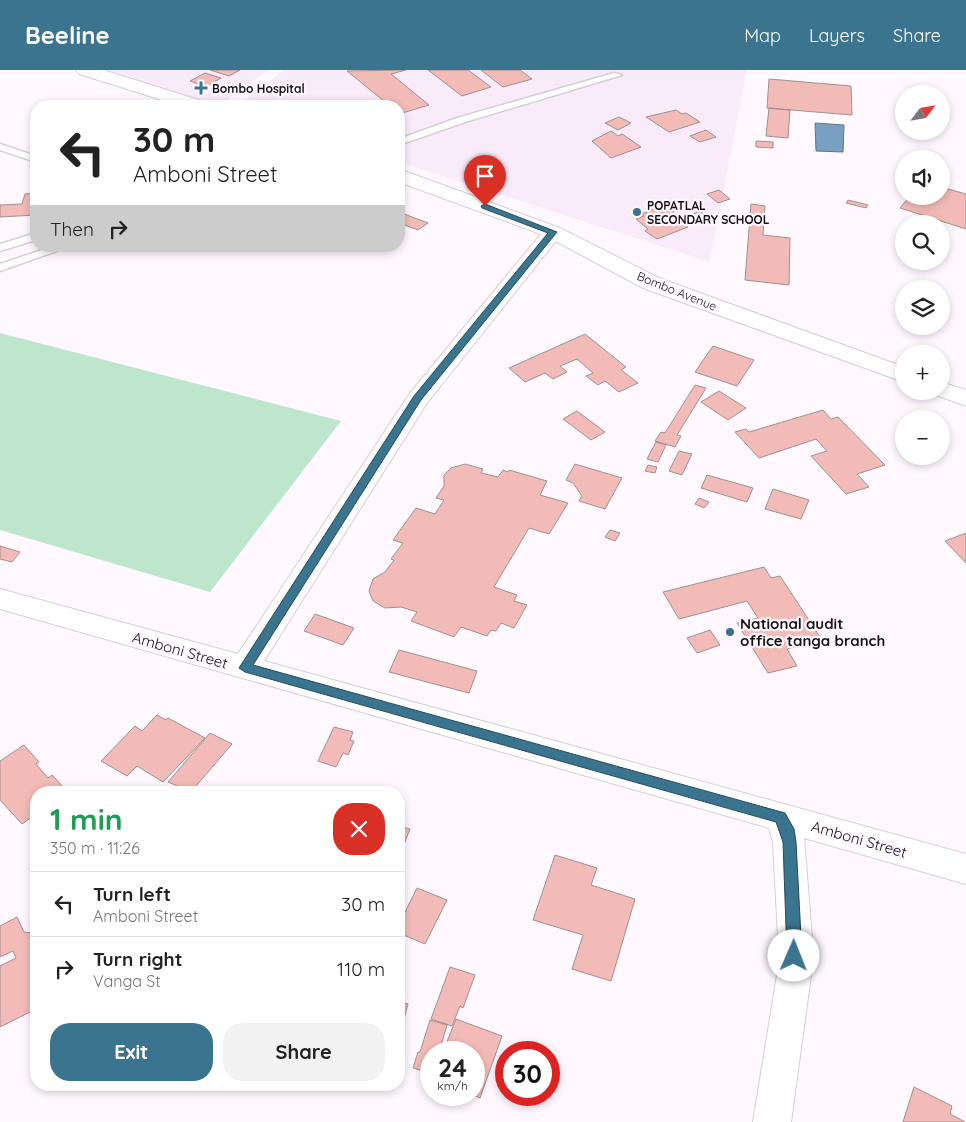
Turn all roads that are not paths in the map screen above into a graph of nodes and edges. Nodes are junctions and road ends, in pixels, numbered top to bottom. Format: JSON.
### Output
{"nodes":[{"id":1,"x":85,"y":70,"type":"edge"},
{"id":2,"x":617,"y":75,"type":"dead end"},
{"id":3,"x":180,"y":100,"type":"edge"},
{"id":4,"x":405,"y":140,"type":"edge"},
{"id":5,"x":0,"y":146,"type":"edge"},
{"id":6,"x":30,"y":157,"type":"edge"},
{"id":7,"x":405,"y":177,"type":"edge"},
{"id":8,"x":553,"y":232,"type":"junction"},
{"id":9,"x":30,"y":238,"type":"edge"},
{"id":10,"x":0,"y":248,"type":"edge"},
{"id":11,"x":48,"y":252,"type":"edge"},
{"id":12,"x":0,"y":268,"type":"edge"},
{"id":13,"x":895,"y":372,"type":"edge"},
{"id":14,"x":950,"y":392,"type":"edge"},
{"id":15,"x":966,"y":398,"type":"edge"},
{"id":16,"x":0,"y":599,"type":"edge"},
{"id":17,"x":245,"y":668,"type":"junction"},
{"id":18,"x":780,"y":817,"type":"junction"},
{"id":19,"x":966,"y":869,"type":"edge"},
{"id":20,"x":772,"y":1122,"type":"edge"}],
"edges":[{"from":1,"to":3,"type":"street"},
{"from":2,"to":4,"type":"lane"},
{"from":5,"to":6,"type":"lane"},
{"from":7,"to":8,"type":"street","name":"Bombo Avenue"},
{"from":8,"to":13,"type":"street","name":"Bombo Avenue"},
{"from":8,"to":17,"type":"street"},
{"from":9,"to":10,"type":"lane"},
{"from":11,"to":12,"type":"lane"},
{"from":14,"to":15,"type":"street"},
{"from":16,"to":17,"type":"street","name":"Amboni Street"},
{"from":17,"to":18,"type":"street","name":"Amboni Street"},
{"from":18,"to":19,"type":"street","name":"Amboni Street"},
{"from":18,"to":20,"type":"street"}]}
